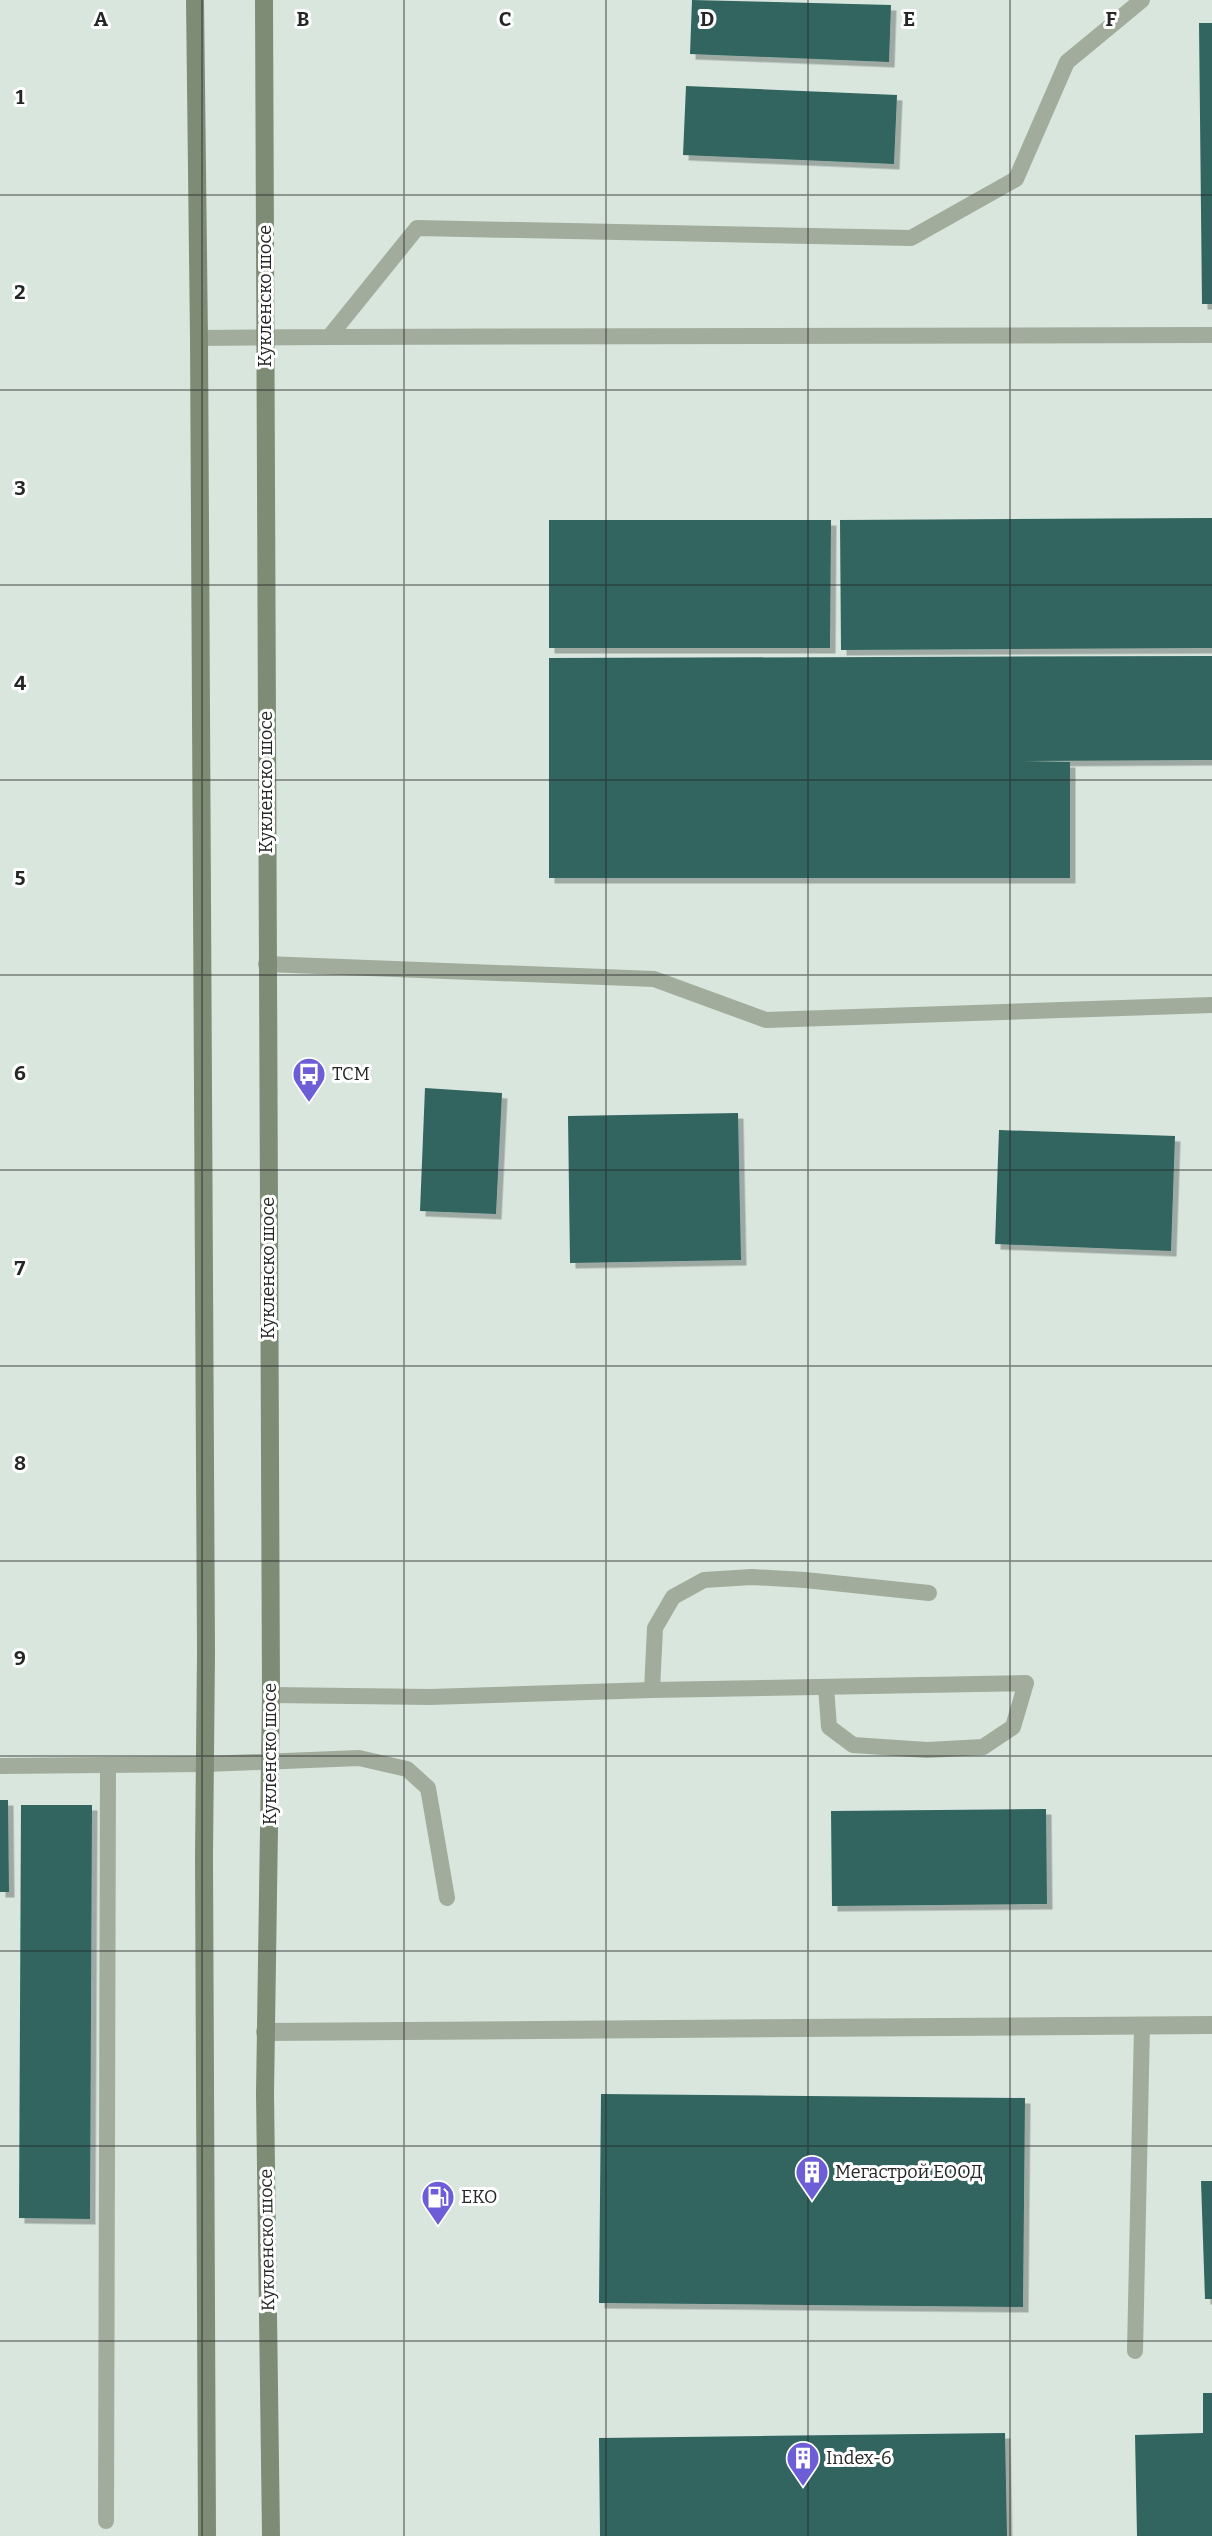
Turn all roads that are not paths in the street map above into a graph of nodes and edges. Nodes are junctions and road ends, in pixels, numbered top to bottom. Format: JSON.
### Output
{"nodes":[{"id":1,"x":195,"y":0,"type":"edge"},
{"id":2,"x":264,"y":0,"type":"edge"},
{"id":3,"x":1142,"y":0,"type":"edge"},
{"id":4,"x":1212,"y":335,"type":"edge"},
{"id":5,"x":266,"y":336,"type":"junction"},
{"id":6,"x":329,"y":337,"type":"junction"},
{"id":7,"x":199,"y":338,"type":"junction"},
{"id":8,"x":266,"y":964,"type":"junction"},
{"id":9,"x":1212,"y":1005,"type":"edge"},
{"id":10,"x":929,"y":1593,"type":"dead end"},
{"id":11,"x":826,"y":1687,"type":"junction"},
{"id":12,"x":652,"y":1690,"type":"junction"},
{"id":13,"x":271,"y":1695,"type":"junction"},
{"id":14,"x":270,"y":1760,"type":"junction"},
{"id":15,"x":207,"y":1764,"type":"junction"},
{"id":16,"x":108,"y":1765,"type":"junction"},
{"id":17,"x":0,"y":1766,"type":"edge"},
{"id":18,"x":447,"y":1898,"type":"dead end"},
{"id":19,"x":1212,"y":2025,"type":"edge"},
{"id":20,"x":1142,"y":2026,"type":"junction"},
{"id":21,"x":265,"y":2032,"type":"junction"},
{"id":22,"x":1135,"y":2351,"type":"dead end"},
{"id":23,"x":106,"y":2521,"type":"dead end"},
{"id":24,"x":207,"y":2536,"type":"edge"},
{"id":25,"x":271,"y":2536,"type":"edge"}],
"edges":[{"from":1,"to":7,"type":"main road"},
{"from":2,"to":5,"type":"main road","name":"Кукленско шосе"},
{"from":3,"to":6,"type":"lane"},
{"from":4,"to":6,"type":"lane"},
{"from":5,"to":6,"type":"lane"},
{"from":5,"to":7,"type":"lane"},
{"from":5,"to":8,"type":"main road","name":"Кукленско шосе"},
{"from":7,"to":15,"type":"main road"},
{"from":8,"to":9,"type":"lane"},
{"from":8,"to":13,"type":"main road","name":"Кукленско шосе"},
{"from":10,"to":12,"type":"lane"},
{"from":11,"to":11,"type":"lane"},
{"from":11,"to":12,"type":"lane"},
{"from":12,"to":13,"type":"lane"},
{"from":13,"to":14,"type":"main road","name":"Кукленско шосе"},
{"from":14,"to":15,"type":"lane"},
{"from":14,"to":18,"type":"lane"},
{"from":14,"to":21,"type":"main road","name":"Кукленско шосе"},
{"from":15,"to":16,"type":"lane"},
{"from":15,"to":24,"type":"main road"},
{"from":16,"to":17,"type":"lane"},
{"from":16,"to":23,"type":"lane"},
{"from":19,"to":20,"type":"street"},
{"from":20,"to":21,"type":"street"},
{"from":20,"to":22,"type":"lane"},
{"from":21,"to":25,"type":"main road","name":"Кукленско шосе"}]}
